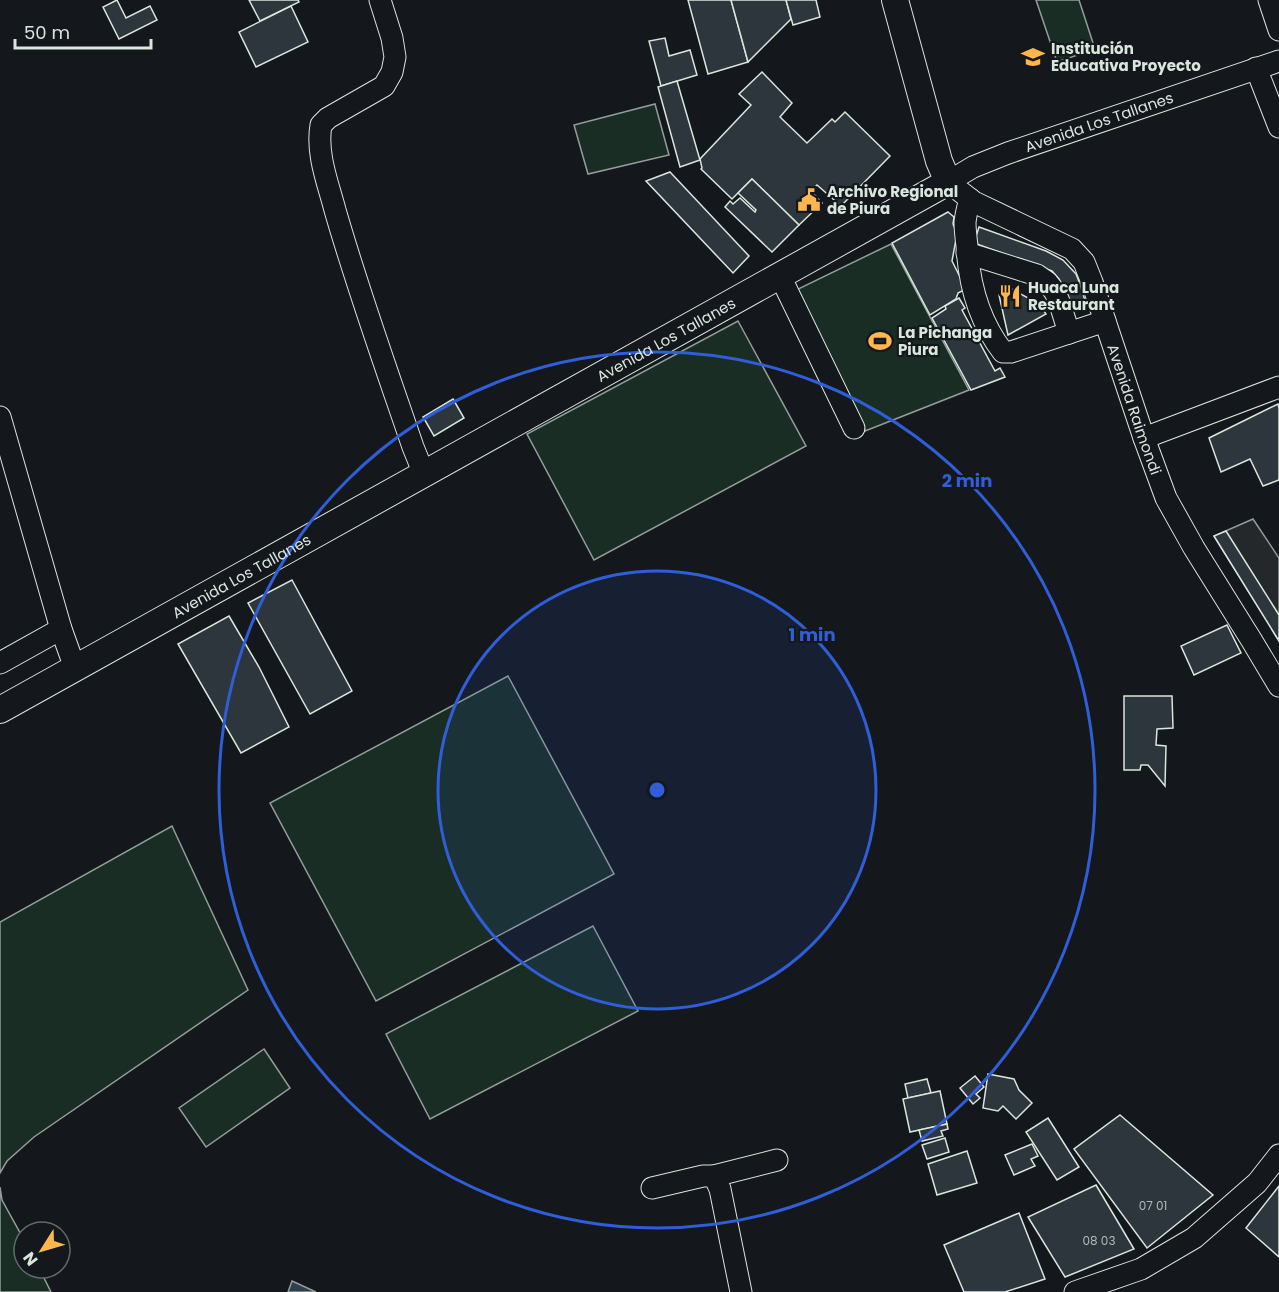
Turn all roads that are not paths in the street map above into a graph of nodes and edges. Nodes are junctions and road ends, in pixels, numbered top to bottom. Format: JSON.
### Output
{"nodes":[{"id":1,"x":380,"y":0,"type":"edge"},
{"id":2,"x":895,"y":0,"type":"edge"},
{"id":3,"x":1269,"y":0,"type":"edge"},
{"id":4,"x":1279,"y":30,"type":"edge"},
{"id":5,"x":1279,"y":61,"type":"edge"},
{"id":6,"x":1256,"y":69,"type":"junction"},
{"id":7,"x":1279,"y":127,"type":"edge"},
{"id":8,"x":948,"y":183,"type":"junction"},
{"id":9,"x":970,"y":199,"type":"junction"},
{"id":10,"x":967,"y":253,"type":"junction"},
{"id":11,"x":780,"y":276,"type":"junction"},
{"id":12,"x":1105,"y":321,"type":"junction"},
{"id":13,"x":1069,"y":333,"type":"junction"},
{"id":14,"x":1279,"y":387,"type":"edge"},
{"id":15,"x":0,"y":417,"type":"edge"},
{"id":16,"x":854,"y":428,"type":"dead end"},
{"id":17,"x":1144,"y":438,"type":"junction"},
{"id":18,"x":424,"y":474,"type":"junction"},
{"id":19,"x":61,"y":629,"type":"junction"},
{"id":20,"x":0,"y":663,"type":"edge"},
{"id":21,"x":75,"y":668,"type":"junction"},
{"id":22,"x":1279,"y":686,"type":"edge"},
{"id":23,"x":0,"y":710,"type":"edge"},
{"id":24,"x":1279,"y":1155,"type":"edge"},
{"id":25,"x":777,"y":1160,"type":"dead end"},
{"id":26,"x":714,"y":1176,"type":"junction"},
{"id":27,"x":652,"y":1188,"type":"dead end"},
{"id":28,"x":741,"y":1292,"type":"edge"},
{"id":29,"x":1075,"y":1292,"type":"edge"}],
"edges":[{"from":1,"to":18,"type":"street"},
{"from":2,"to":8,"type":"main road"},
{"from":3,"to":4,"type":"street"},
{"from":5,"to":6,"type":"street","name":"Avenida Los Tallanes"},
{"from":6,"to":7,"type":"street"},
{"from":6,"to":8,"type":"street","name":"Avenida Los Tallanes"},
{"from":8,"to":9,"type":"street","name":"Avenida Raimondi"},
{"from":8,"to":11,"type":"main road","name":"Avenida Los Tallanes"},
{"from":9,"to":10,"type":"street"},
{"from":9,"to":12,"type":"street","name":"Avenida Raimondi"},
{"from":10,"to":13,"type":"street"},
{"from":10,"to":13,"type":"street"},
{"from":11,"to":16,"type":"street"},
{"from":11,"to":18,"type":"main road","name":"Avenida Los Tallanes"},
{"from":12,"to":13,"type":"street"},
{"from":12,"to":17,"type":"street","name":"Avenida Raimondi"},
{"from":14,"to":17,"type":"street"},
{"from":15,"to":19,"type":"street"},
{"from":17,"to":22,"type":"street","name":"Avenida Raimondi"},
{"from":18,"to":21,"type":"main road","name":"Avenida Los Tallanes"},
{"from":19,"to":20,"type":"street"},
{"from":19,"to":21,"type":"street"},
{"from":21,"to":23,"type":"main road","name":"Avenida Los Tallanes"},
{"from":24,"to":29,"type":"street"},
{"from":25,"to":26,"type":"street"},
{"from":26,"to":27,"type":"street"},
{"from":26,"to":28,"type":"street"}]}
